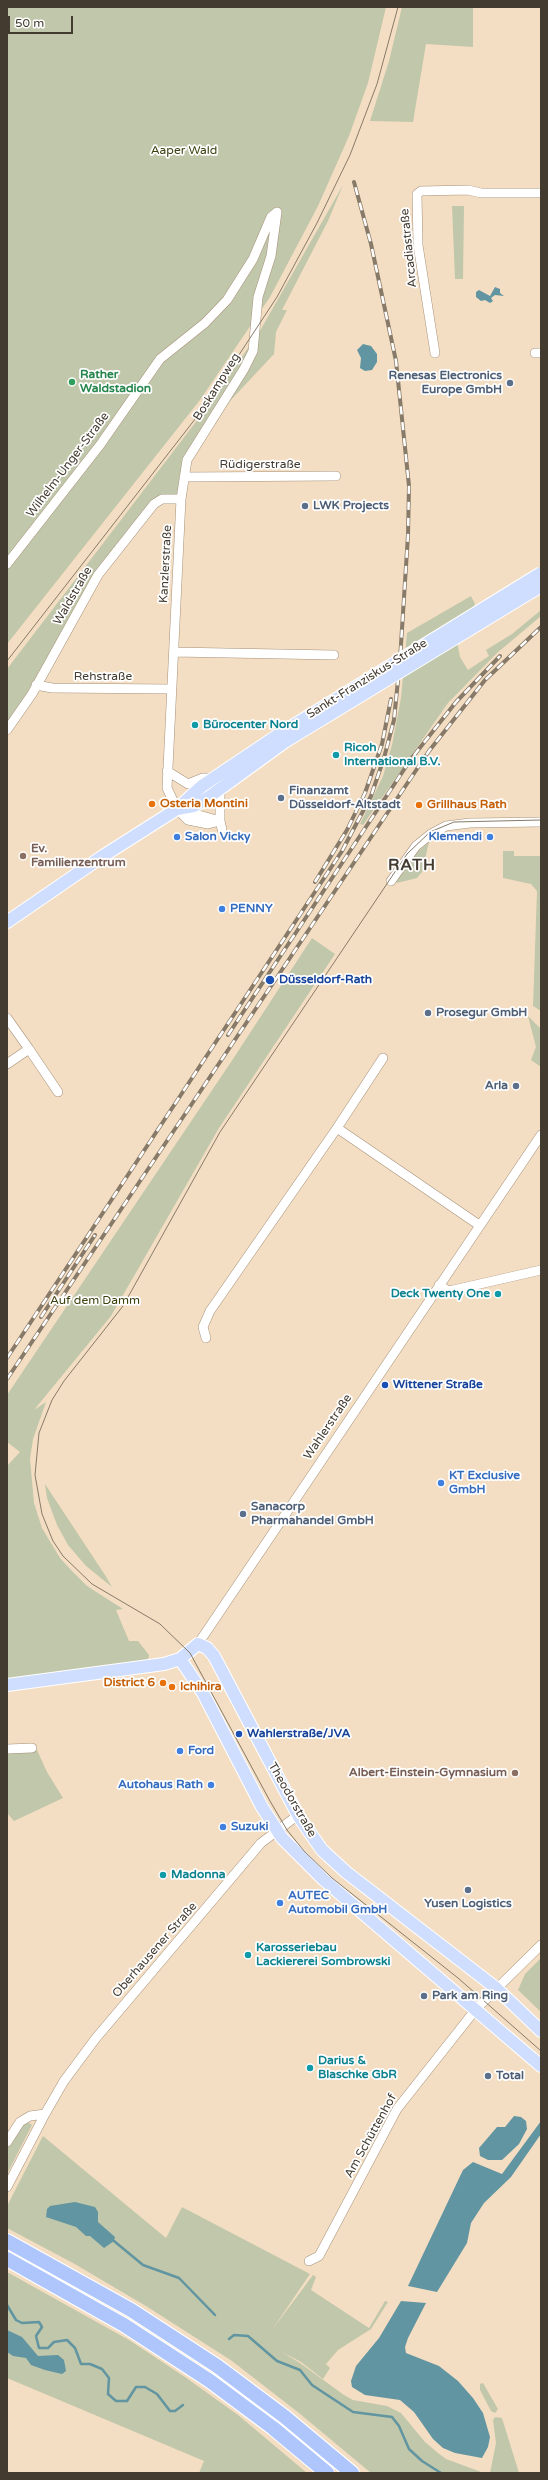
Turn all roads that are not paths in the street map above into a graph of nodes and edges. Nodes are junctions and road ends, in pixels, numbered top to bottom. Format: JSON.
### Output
{"nodes":[{"id":1,"x":541,"y":193,"type":"edge"},
{"id":2,"x":277,"y":212,"type":"joint"},
{"id":3,"x":435,"y":353,"type":"dead end"},
{"id":4,"x":336,"y":476,"type":"dead end"},
{"id":5,"x":184,"y":477,"type":"junction"},
{"id":6,"x":181,"y":499,"type":"junction"},
{"id":7,"x":7,"y":564,"type":"edge"},
{"id":8,"x":541,"y":573,"type":"edge"},
{"id":9,"x":541,"y":586,"type":"edge"},
{"id":10,"x":174,"y":652,"type":"junction"},
{"id":11,"x":334,"y":655,"type":"dead end"},
{"id":12,"x":36,"y":685,"type":"junction"},
{"id":13,"x":171,"y":689,"type":"junction"},
{"id":14,"x":7,"y":730,"type":"edge"},
{"id":15,"x":283,"y":737,"type":"junction"},
{"id":16,"x":167,"y":771,"type":"junction"},
{"id":17,"x":218,"y":781,"type":"junction"},
{"id":18,"x":177,"y":809,"type":"junction"},
{"id":19,"x":541,"y":822,"type":"edge"},
{"id":20,"x":391,"y":881,"type":"dead end"},
{"id":21,"x":7,"y":922,"type":"edge"},
{"id":22,"x":7,"y":1018,"type":"edge"},
{"id":23,"x":29,"y":1049,"type":"junction"},
{"id":24,"x":383,"y":1058,"type":"dead end"},
{"id":25,"x":7,"y":1064,"type":"edge"},
{"id":26,"x":58,"y":1092,"type":"dead end"},
{"id":27,"x":337,"y":1128,"type":"junction"},
{"id":28,"x":541,"y":1135,"type":"edge"},
{"id":29,"x":480,"y":1225,"type":"junction"},
{"id":30,"x":541,"y":1270,"type":"edge"},
{"id":31,"x":439,"y":1285,"type":"junction"},
{"id":32,"x":206,"y":1338,"type":"dead end"},
{"id":33,"x":198,"y":1644,"type":"junction"},
{"id":34,"x":180,"y":1659,"type":"junction"},
{"id":35,"x":7,"y":1685,"type":"edge"},
{"id":36,"x":32,"y":1748,"type":"dead end"},
{"id":37,"x":7,"y":1749,"type":"edge"},
{"id":38,"x":298,"y":1815,"type":"junction"},
{"id":39,"x":276,"y":1830,"type":"junction"},
{"id":40,"x":541,"y":1945,"type":"edge"},
{"id":41,"x":496,"y":1988,"type":"junction"},
{"id":42,"x":476,"y":2009,"type":"junction"},
{"id":43,"x":541,"y":2031,"type":"edge"},
{"id":44,"x":541,"y":2066,"type":"edge"},
{"id":45,"x":45,"y":2114,"type":"junction"},
{"id":46,"x":7,"y":2142,"type":"edge"},
{"id":47,"x":7,"y":2187,"type":"edge"},
{"id":48,"x":7,"y":2241,"type":"edge"},
{"id":49,"x":7,"y":2259,"type":"edge"},
{"id":50,"x":310,"y":2261,"type":"dead end"},
{"id":51,"x":327,"y":2473,"type":"edge"},
{"id":52,"x":352,"y":2473,"type":"edge"}],
"edges":[{"from":1,"to":3,"type":"street","name":"Arcadiastraße"},
{"from":2,"to":5,"type":"street","name":"Boskampweg"},
{"from":2,"to":7,"type":"street","name":"Wilhelm-Unger-Straße"},
{"from":4,"to":5,"type":"street","name":"Rüdigerstraße"},
{"from":5,"to":6,"type":"street","name":"Kanzlerstraße"},
{"from":6,"to":10,"type":"street","name":"Kanzlerstraße"},
{"from":6,"to":12,"type":"street","name":"Waldstraße"},
{"from":8,"to":15,"type":"main road","name":"Sankt-Franziskus-Straße","bridge":true},
{"from":9,"to":15,"type":"main road","name":"Sankt-Franziskus-Straße","bridge":true},
{"from":10,"to":11,"type":"street"},
{"from":10,"to":13,"type":"street","name":"Kanzlerstraße"},
{"from":12,"to":13,"type":"street","name":"Rehstraße"},
{"from":12,"to":14,"type":"street","name":"Waldstraße"},
{"from":13,"to":16,"type":"street","name":"Kanzlerstraße"},
{"from":15,"to":17,"type":"main road","name":"Sankt-Franziskus-Straße"},
{"from":16,"to":17,"type":"street"},
{"from":16,"to":18,"type":"street","name":"Kanzlerstraße"},
{"from":17,"to":18,"type":"main road","name":"Sankt-Franziskus-Straße"},
{"from":17,"to":18,"type":"street"},
{"from":18,"to":21,"type":"main road","name":"Sankt-Franziskus-Straße"},
{"from":19,"to":20,"type":"street"},
{"from":22,"to":23,"type":"street"},
{"from":23,"to":25,"type":"street"},
{"from":23,"to":26,"type":"street"},
{"from":24,"to":27,"type":"street"},
{"from":27,"to":29,"type":"street"},
{"from":27,"to":32,"type":"street"},
{"from":28,"to":29,"type":"street","name":"Wahlerstraße"},
{"from":29,"to":31,"type":"street","name":"Wahlerstraße"},
{"from":30,"to":31,"type":"street"},
{"from":31,"to":33,"type":"street","name":"Wahlerstraße"},
{"from":33,"to":34,"type":"main road"},
{"from":33,"to":38,"type":"main road","name":"Theodorstraße"},
{"from":34,"to":35,"type":"main road"},
{"from":34,"to":39,"type":"main road","name":"Theodorstraße"},
{"from":36,"to":37,"type":"street"},
{"from":38,"to":39,"type":"street","name":"Oberhausener Straße"},
{"from":38,"to":41,"type":"main road","name":"Theodorstraße"},
{"from":39,"to":42,"type":"main road","name":"Theodorstraße"},
{"from":39,"to":45,"type":"street","name":"Oberhausener Straße"},
{"from":40,"to":41,"type":"street"},
{"from":41,"to":42,"type":"street"},
{"from":41,"to":43,"type":"main road","name":"Theodorstraße"},
{"from":42,"to":44,"type":"main road","name":"Theodorstraße"},
{"from":42,"to":50,"type":"street","name":"Am Schüttenhof"},
{"from":45,"to":46,"type":"street"},
{"from":45,"to":47,"type":"street","name":"Oberhausener Straße"},
{"from":48,"to":52,"type":"highway"},
{"from":49,"to":51,"type":"highway"}]}
